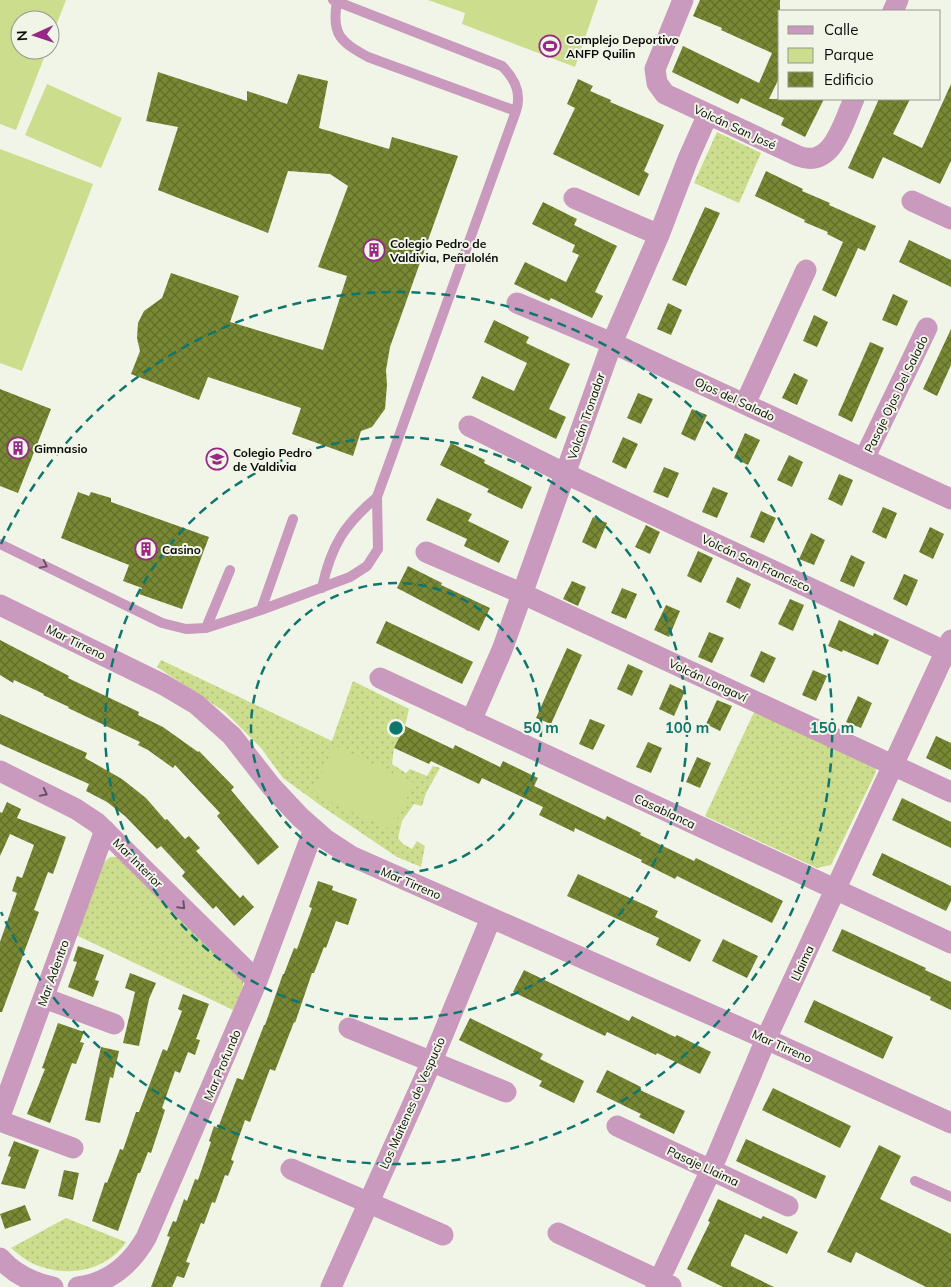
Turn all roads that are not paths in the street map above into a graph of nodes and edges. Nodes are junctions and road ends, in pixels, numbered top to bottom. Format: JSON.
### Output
{"nodes":[{"id":1,"x":683,"y":0,"type":"edge"},
{"id":2,"x":335,"y":1,"type":"edge"},
{"id":3,"x":854,"y":100,"type":"edge"},
{"id":4,"x":516,"y":111,"type":"junction"},
{"id":5,"x":708,"y":114,"type":"junction"},
{"id":6,"x":574,"y":198,"type":"dead end"},
{"id":7,"x":912,"y":201,"type":"dead end"},
{"id":8,"x":950,"y":216,"type":"edge"},
{"id":9,"x":658,"y":235,"type":"junction"},
{"id":10,"x":806,"y":270,"type":"dead end"},
{"id":11,"x":517,"y":303,"type":"dead end"},
{"id":12,"x":927,"y":328,"type":"dead end"},
{"id":13,"x":612,"y":342,"type":"junction"},
{"id":14,"x":744,"y":404,"type":"junction"},
{"id":15,"x":469,"y":426,"type":"dead end"},
{"id":16,"x":864,"y":459,"type":"junction"},
{"id":17,"x":566,"y":474,"type":"junction"},
{"id":18,"x":377,"y":497,"type":"junction"},
{"id":19,"x":951,"y":499,"type":"edge"},
{"id":20,"x":293,"y":519,"type":"dead end"},
{"id":21,"x":0,"y":544,"type":"edge"},
{"id":22,"x":426,"y":552,"type":"dead end"},
{"id":23,"x":230,"y":570,"type":"dead end"},
{"id":24,"x":322,"y":588,"type":"junction"},
{"id":25,"x":523,"y":594,"type":"junction"},
{"id":26,"x":0,"y":605,"type":"edge"},
{"id":27,"x":261,"y":610,"type":"junction"},
{"id":28,"x":206,"y":628,"type":"junction"},
{"id":29,"x":949,"y":649,"type":"edge"},
{"id":30,"x":380,"y":678,"type":"dead end"},
{"id":31,"x":471,"y":720,"type":"junction"},
{"id":32,"x":893,"y":766,"type":"junction"},
{"id":33,"x":0,"y":771,"type":"edge"},
{"id":34,"x":951,"y":792,"type":"edge"},
{"id":35,"x":314,"y":829,"type":"junction"},
{"id":36,"x":104,"y":830,"type":"junction"},
{"id":37,"x":836,"y":890,"type":"junction"},
{"id":38,"x":491,"y":918,"type":"junction"},
{"id":39,"x":951,"y":943,"type":"edge"},
{"id":40,"x":258,"y":981,"type":"junction"},
{"id":41,"x":44,"y":998,"type":"junction"},
{"id":42,"x":114,"y":1024,"type":"dead end"},
{"id":43,"x":349,"y":1028,"type":"dead end"},
{"id":44,"x":766,"y":1039,"type":"junction"},
{"id":45,"x":432,"y":1060,"type":"junction"},
{"id":46,"x":506,"y":1092,"type":"dead end"},
{"id":47,"x":0,"y":1116,"type":"edge"},
{"id":48,"x":0,"y":1121,"type":"edge"},
{"id":49,"x":951,"y":1123,"type":"edge"},
{"id":50,"x":617,"y":1126,"type":"dead end"},
{"id":51,"x":74,"y":1148,"type":"dead end"},
{"id":52,"x":291,"y":1169,"type":"dead end"},
{"id":53,"x":711,"y":1170,"type":"junction"},
{"id":54,"x":915,"y":1180,"type":"dead end"},
{"id":55,"x":951,"y":1197,"type":"edge"},
{"id":56,"x":368,"y":1203,"type":"junction"},
{"id":57,"x":788,"y":1206,"type":"dead end"},
{"id":58,"x":558,"y":1233,"type":"dead end"},
{"id":59,"x":443,"y":1235,"type":"dead end"},
{"id":60,"x":0,"y":1258,"type":"edge"},
{"id":61,"x":112,"y":1282,"type":"edge"},
{"id":62,"x":663,"y":1285,"type":"edge"},
{"id":63,"x":53,"y":1287,"type":"edge"},
{"id":64,"x":78,"y":1287,"type":"edge"},
{"id":65,"x":331,"y":1287,"type":"edge"}],
"edges":[{"from":1,"to":5,"type":"street","name":"Volcán San José"},
{"from":2,"to":4,"type":"lane"},
{"from":2,"to":4,"type":"lane"},
{"from":3,"to":5,"type":"street","name":"Volcán San José"},
{"from":4,"to":18,"type":"lane"},
{"from":5,"to":9,"type":"street","name":"Volcán Tronador"},
{"from":6,"to":9,"type":"street"},
{"from":7,"to":8,"type":"street"},
{"from":9,"to":13,"type":"street","name":"Volcán Tronador"},
{"from":10,"to":14,"type":"street"},
{"from":11,"to":13,"type":"street","name":"Ojos del Salado"},
{"from":12,"to":16,"type":"street","name":"Pasaje Ojos Del Salado"},
{"from":13,"to":14,"type":"street","name":"Ojos del Salado"},
{"from":13,"to":17,"type":"street","name":"Volcán Tronador"},
{"from":14,"to":16,"type":"street","name":"Ojos del Salado"},
{"from":15,"to":17,"type":"street","name":"Volcán San Francisco"},
{"from":16,"to":19,"type":"street","name":"Ojos del Salado"},
{"from":17,"to":25,"type":"street","name":"Volcán Tronador"},
{"from":17,"to":29,"type":"street","name":"Volcán San Francisco"},
{"from":18,"to":24,"type":"lane"},
{"from":18,"to":24,"type":"lane"},
{"from":20,"to":27,"type":"lane"},
{"from":21,"to":28,"type":"lane","one_way":true},
{"from":22,"to":25,"type":"street","name":"Volcán Longaví"},
{"from":23,"to":28,"type":"lane"},
{"from":24,"to":27,"type":"lane"},
{"from":25,"to":31,"type":"street","name":"Volcán Tronador"},
{"from":25,"to":32,"type":"street","name":"Volcán Longaví"},
{"from":26,"to":35,"type":"street","name":"Mar Tirreno"},
{"from":27,"to":28,"type":"lane"},
{"from":29,"to":32,"type":"street","name":"Llaima"},
{"from":30,"to":31,"type":"street","name":"Casablanca"},
{"from":31,"to":37,"type":"street","name":"Casablanca"},
{"from":32,"to":34,"type":"street"},
{"from":32,"to":37,"type":"street","name":"Llaima"},
{"from":33,"to":36,"type":"street","name":"Mar Interior","one_way":true},
{"from":35,"to":38,"type":"street","name":"Mar Tirreno"},
{"from":35,"to":40,"type":"street","name":"Mar Profundo"},
{"from":36,"to":40,"type":"street","name":"Mar Interior","one_way":true},
{"from":36,"to":41,"type":"street","name":"Mar Adentro"},
{"from":37,"to":39,"type":"street","name":"Casablanca"},
{"from":37,"to":44,"type":"street","name":"Llaima"},
{"from":38,"to":44,"type":"street","name":"Mar Tirreno"},
{"from":38,"to":45,"type":"street","name":"Los Maitenes de Vespucio"},
{"from":40,"to":61,"type":"street","name":"Mar Profundo"},
{"from":41,"to":42,"type":"street"},
{"from":41,"to":47,"type":"street","name":"Mar Adentro"},
{"from":43,"to":45,"type":"street"},
{"from":44,"to":49,"type":"street","name":"Mar Tirreno"},
{"from":44,"to":53,"type":"street","name":"Llaima"},
{"from":45,"to":46,"type":"street"},
{"from":45,"to":56,"type":"street","name":"Los Maitenes de Vespucio"},
{"from":48,"to":51,"type":"street"},
{"from":50,"to":53,"type":"street","name":"Pasaje Llaima"},
{"from":52,"to":56,"type":"street"},
{"from":53,"to":57,"type":"street","name":"Pasaje Llaima"},
{"from":53,"to":62,"type":"street","name":"Llaima"},
{"from":54,"to":55,"type":"lane"},
{"from":56,"to":59,"type":"street"},
{"from":56,"to":65,"type":"street","name":"Los Maitenes de Vespucio"},
{"from":58,"to":62,"type":"street"},
{"from":60,"to":63,"type":"street"},
{"from":61,"to":64,"type":"street"}]}
